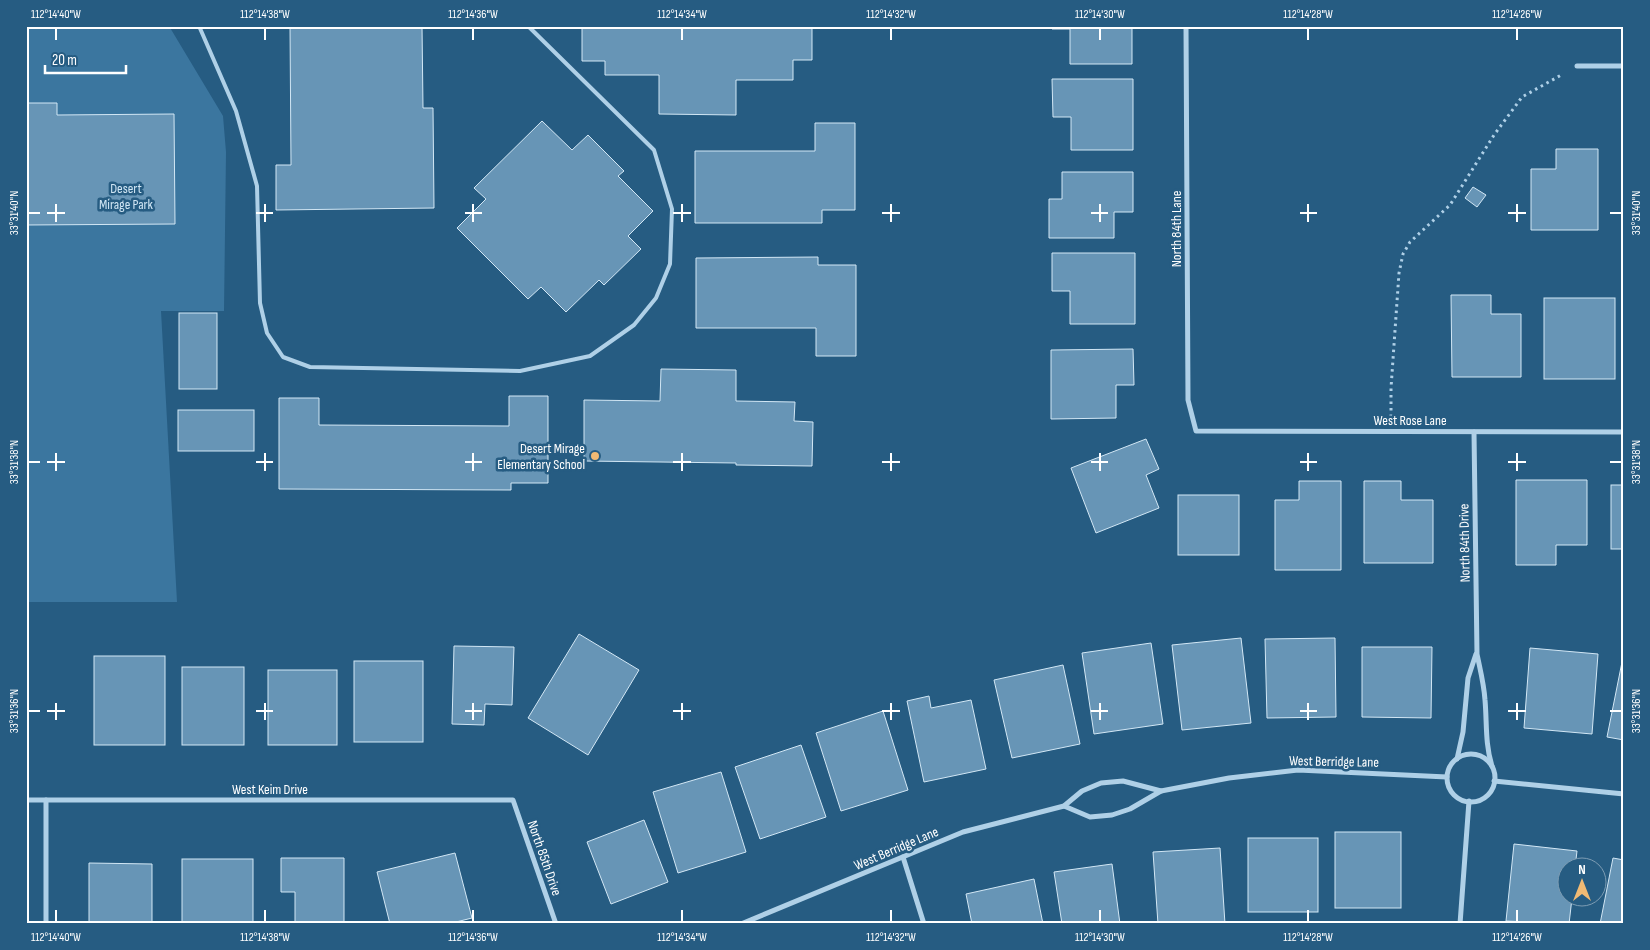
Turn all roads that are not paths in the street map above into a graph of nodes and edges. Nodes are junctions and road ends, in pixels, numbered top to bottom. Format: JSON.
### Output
{"nodes":[{"id":1,"x":199,"y":26,"type":"edge"},
{"id":2,"x":528,"y":26,"type":"edge"},
{"id":3,"x":1186,"y":26,"type":"edge"},
{"id":4,"x":1576,"y":66,"type":"road end"},
{"id":5,"x":1624,"y":66,"type":"edge"},
{"id":6,"x":1196,"y":431,"type":"joint"},
{"id":7,"x":1474,"y":432,"type":"junction"},
{"id":8,"x":1624,"y":432,"type":"edge"},
{"id":9,"x":1477,"y":654,"type":"junction"},
{"id":10,"x":1457,"y":759,"type":"junction"},
{"id":11,"x":1492,"y":766,"type":"junction"},
{"id":12,"x":1447,"y":777,"type":"junction"},
{"id":13,"x":1494,"y":781,"type":"junction"},
{"id":14,"x":1161,"y":790,"type":"junction"},
{"id":15,"x":1624,"y":794,"type":"edge"},
{"id":16,"x":26,"y":800,"type":"edge"},
{"id":17,"x":46,"y":800,"type":"junction"},
{"id":18,"x":513,"y":800,"type":"joint"},
{"id":19,"x":1470,"y":801,"type":"junction"},
{"id":20,"x":1064,"y":806,"type":"junction"},
{"id":21,"x":902,"y":857,"type":"junction"},
{"id":22,"x":46,"y":924,"type":"edge"},
{"id":23,"x":556,"y":924,"type":"edge"},
{"id":24,"x":741,"y":924,"type":"edge"},
{"id":25,"x":924,"y":924,"type":"edge"},
{"id":26,"x":1460,"y":924,"type":"edge"}],
"edges":[{"from":1,"to":2,"type":"lane"},
{"from":3,"to":6,"type":"street","name":"North 84th Lane"},
{"from":4,"to":5,"type":"street"},
{"from":6,"to":7,"type":"street","name":"West Rose Lane"},
{"from":7,"to":8,"type":"street","name":"West Rose Lane"},
{"from":7,"to":9,"type":"street","name":"North 84th Drive"},
{"from":9,"to":10,"type":"street","name":"North 84th Drive"},
{"from":9,"to":11,"type":"street","name":"North 84th Drive"},
{"from":10,"to":11,"type":"street"},
{"from":10,"to":12,"type":"street"},
{"from":11,"to":13,"type":"street"},
{"from":12,"to":14,"type":"street","name":"West Berridge Lane"},
{"from":12,"to":19,"type":"street"},
{"from":13,"to":15,"type":"street"},
{"from":13,"to":19,"type":"street"},
{"from":14,"to":20,"type":"street","name":"West Berridge Lane"},
{"from":14,"to":20,"type":"street","name":"West Berridge Lane"},
{"from":16,"to":17,"type":"street","name":"West Keim Drive"},
{"from":17,"to":18,"type":"street","name":"West Keim Drive"},
{"from":17,"to":22,"type":"street"},
{"from":18,"to":23,"type":"street","name":"North 85th Drive"},
{"from":19,"to":26,"type":"street"},
{"from":20,"to":21,"type":"street","name":"West Berridge Lane"},
{"from":21,"to":24,"type":"street","name":"West Berridge Lane"},
{"from":21,"to":25,"type":"street"}]}
